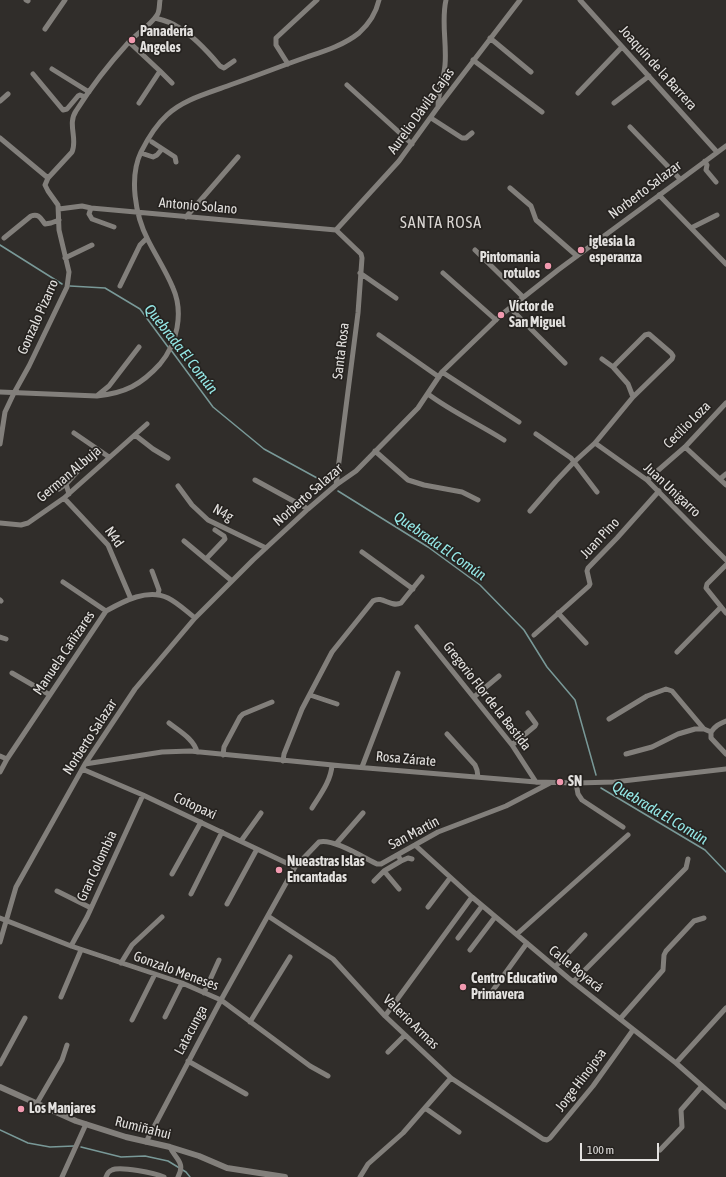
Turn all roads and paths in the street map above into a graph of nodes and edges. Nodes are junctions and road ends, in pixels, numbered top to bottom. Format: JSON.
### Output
{"nodes":[{"id":1,"x":65,"y":0,"type":"edge"},
{"id":2,"x":160,"y":0,"type":"edge"},
{"id":3,"x":316,"y":0,"type":"edge"},
{"id":4,"x":379,"y":0,"type":"edge"},
{"id":5,"x":446,"y":0,"type":"edge"},
{"id":6,"x":520,"y":0,"type":"edge"},
{"id":7,"x":580,"y":0,"type":"edge"},
{"id":8,"x":155,"y":18,"type":"junction"},
{"id":9,"x":45,"y":29,"type":"dead end"},
{"id":10,"x":490,"y":38,"type":"junction"},
{"id":11,"x":129,"y":42,"type":"junction"},
{"id":12,"x":622,"y":47,"type":"junction"},
{"id":13,"x":473,"y":60,"type":"junction"},
{"id":14,"x":234,"y":61,"type":"dead end"},
{"id":15,"x":288,"y":64,"type":"junction"},
{"id":16,"x":52,"y":69,"type":"dead end"},
{"id":17,"x":160,"y":71,"type":"junction"},
{"id":18,"x":531,"y":72,"type":"dead end"},
{"id":19,"x":33,"y":74,"type":"dead end"},
{"id":20,"x":648,"y":76,"type":"junction"},
{"id":21,"x":172,"y":82,"type":"dead end"},
{"id":22,"x":348,"y":85,"type":"dead end"},
{"id":23,"x":578,"y":93,"type":"dead end"},
{"id":24,"x":8,"y":94,"type":"dead end"},
{"id":25,"x":87,"y":95,"type":"junction"},
{"id":26,"x":0,"y":101,"type":"edge"},
{"id":27,"x":139,"y":103,"type":"dead end"},
{"id":28,"x":614,"y":103,"type":"dead end"},
{"id":29,"x":438,"y":107,"type":"junction"},
{"id":30,"x":542,"y":112,"type":"dead end"},
{"id":31,"x":431,"y":118,"type":"junction"},
{"id":32,"x":630,"y":127,"type":"dead end"},
{"id":33,"x":472,"y":133,"type":"dead end"},
{"id":34,"x":0,"y":138,"type":"edge"},
{"id":35,"x":152,"y":142,"type":"dead end"},
{"id":36,"x":412,"y":144,"type":"junction"},
{"id":37,"x":726,"y":146,"type":"edge"},
{"id":38,"x":162,"y":149,"type":"junction"},
{"id":39,"x":717,"y":152,"type":"junction"},
{"id":40,"x":141,"y":153,"type":"junction"},
{"id":41,"x":238,"y":157,"type":"dead end"},
{"id":42,"x":705,"y":161,"type":"junction"},
{"id":43,"x":176,"y":162,"type":"dead end"},
{"id":44,"x":48,"y":178,"type":"junction"},
{"id":45,"x":680,"y":179,"type":"junction"},
{"id":46,"x":716,"y":182,"type":"dead end"},
{"id":47,"x":510,"y":188,"type":"dead end"},
{"id":48,"x":659,"y":195,"type":"junction"},
{"id":49,"x":91,"y":208,"type":"junction"},
{"id":50,"x":58,"y":209,"type":"junction"},
{"id":51,"x":138,"y":213,"type":"junction"},
{"id":52,"x":717,"y":215,"type":"dead end"},
{"id":53,"x":186,"y":217,"type":"junction"},
{"id":54,"x":59,"y":220,"type":"junction"},
{"id":55,"x":114,"y":227,"type":"dead end"},
{"id":56,"x":691,"y":228,"type":"junction"},
{"id":57,"x":336,"y":230,"type":"junction"},
{"id":58,"x":4,"y":238,"type":"dead end"},
{"id":59,"x":147,"y":238,"type":"junction"},
{"id":60,"x":92,"y":245,"type":"dead end"},
{"id":61,"x":475,"y":250,"type":"dead end"},
{"id":62,"x":577,"y":256,"type":"junction"},
{"id":63,"x":65,"y":258,"type":"junction"},
{"id":64,"x":726,"y":264,"type":"edge"},
{"id":65,"x":360,"y":272,"type":"junction"},
{"id":66,"x":443,"y":273,"type":"dead end"},
{"id":67,"x":120,"y":286,"type":"dead end"},
{"id":68,"x":523,"y":297,"type":"junction"},
{"id":69,"x":396,"y":298,"type":"dead end"},
{"id":70,"x":510,"y":308,"type":"junction"},
{"id":71,"x":496,"y":320,"type":"junction"},
{"id":72,"x":379,"y":335,"type":"dead end"},
{"id":73,"x":139,"y":347,"type":"dead end"},
{"id":74,"x":602,"y":359,"type":"dead end"},
{"id":75,"x":565,"y":363,"type":"dead end"},
{"id":76,"x":612,"y":367,"type":"junction"},
{"id":77,"x":442,"y":372,"type":"junction"},
{"id":78,"x":439,"y":377,"type":"junction"},
{"id":79,"x":0,"y":392,"type":"edge"},
{"id":80,"x":14,"y":393,"type":"junction"},
{"id":81,"x":428,"y":394,"type":"junction"},
{"id":82,"x":97,"y":396,"type":"junction"},
{"id":83,"x":633,"y":396,"type":"junction"},
{"id":84,"x":726,"y":403,"type":"edge"},
{"id":85,"x":519,"y":422,"type":"dead end"},
{"id":86,"x":147,"y":424,"type":"dead end"},
{"id":87,"x":74,"y":433,"type":"dead end"},
{"id":88,"x":536,"y":434,"type":"dead end"},
{"id":89,"x":135,"y":435,"type":"junction"},
{"id":90,"x":504,"y":440,"type":"dead end"},
{"id":91,"x":596,"y":442,"type":"junction"},
{"id":92,"x":0,"y":444,"type":"edge"},
{"id":93,"x":684,"y":446,"type":"junction"},
{"id":94,"x":375,"y":451,"type":"junction"},
{"id":95,"x":109,"y":457,"type":"junction"},
{"id":96,"x":168,"y":458,"type":"dead end"},
{"id":97,"x":86,"y":462,"type":"dead end"},
{"id":98,"x":574,"y":462,"type":"junction"},
{"id":99,"x":726,"y":474,"type":"edge"},
{"id":100,"x":720,"y":479,"type":"junction"},
{"id":101,"x":255,"y":480,"type":"dead end"},
{"id":102,"x":647,"y":480,"type":"junction"},
{"id":103,"x":66,"y":484,"type":"junction"},
{"id":104,"x":336,"y":485,"type":"junction"},
{"id":105,"x":726,"y":485,"type":"edge"},
{"id":106,"x":178,"y":486,"type":"dead end"},
{"id":107,"x":59,"y":489,"type":"dead end"},
{"id":108,"x":659,"y":491,"type":"junction"},
{"id":109,"x":598,"y":492,"type":"dead end"},
{"id":110,"x":69,"y":494,"type":"junction"},
{"id":111,"x":64,"y":498,"type":"junction"},
{"id":112,"x":478,"y":500,"type":"dead end"},
{"id":113,"x":308,"y":509,"type":"junction"},
{"id":114,"x":530,"y":511,"type":"dead end"},
{"id":115,"x":0,"y":523,"type":"edge"},
{"id":116,"x":214,"y":530,"type":"dead end"},
{"id":117,"x":184,"y":541,"type":"dead end"},
{"id":118,"x":266,"y":548,"type":"junction"},
{"id":119,"x":362,"y":552,"type":"dead end"},
{"id":120,"x":206,"y":559,"type":"junction"},
{"id":121,"x":726,"y":560,"type":"edge"},
{"id":122,"x":726,"y":565,"type":"edge"},
{"id":123,"x":152,"y":571,"type":"dead end"},
{"id":124,"x":422,"y":577,"type":"dead end"},
{"id":125,"x":232,"y":581,"type":"junction"},
{"id":126,"x":63,"y":582,"type":"dead end"},
{"id":127,"x":413,"y":589,"type":"junction"},
{"id":128,"x":158,"y":594,"type":"junction"},
{"id":129,"x":131,"y":599,"type":"junction"},
{"id":130,"x":721,"y":607,"type":"junction"},
{"id":131,"x":106,"y":611,"type":"junction"},
{"id":132,"x":726,"y":612,"type":"edge"},
{"id":133,"x":558,"y":613,"type":"junction"},
{"id":134,"x":195,"y":618,"type":"junction"},
{"id":135,"x":417,"y":627,"type":"dead end"},
{"id":136,"x":534,"y":635,"type":"dead end"},
{"id":137,"x":0,"y":637,"type":"edge"},
{"id":138,"x":6,"y":639,"type":"dead end"},
{"id":139,"x":586,"y":643,"type":"dead end"},
{"id":140,"x":676,"y":652,"type":"dead end"},
{"id":141,"x":12,"y":673,"type":"dead end"},
{"id":142,"x":398,"y":673,"type":"dead end"},
{"id":143,"x":499,"y":676,"type":"dead end"},
{"id":144,"x":50,"y":695,"type":"junction"},
{"id":145,"x":310,"y":695,"type":"junction"},
{"id":146,"x":474,"y":697,"type":"junction"},
{"id":147,"x":272,"y":702,"type":"dead end"},
{"id":148,"x":337,"y":704,"type":"dead end"},
{"id":149,"x":528,"y":713,"type":"dead end"},
{"id":150,"x":609,"y":719,"type":"dead end"},
{"id":151,"x":726,"y":722,"type":"edge"},
{"id":152,"x":169,"y":723,"type":"dead end"},
{"id":153,"x":704,"y":729,"type":"junction"},
{"id":154,"x":447,"y":734,"type":"dead end"},
{"id":155,"x":711,"y":735,"type":"junction"},
{"id":156,"x":512,"y":745,"type":"junction"},
{"id":157,"x":197,"y":752,"type":"junction"},
{"id":158,"x":626,"y":754,"type":"dead end"},
{"id":159,"x":726,"y":754,"type":"edge"},
{"id":160,"x":223,"y":755,"type":"junction"},
{"id":161,"x":0,"y":756,"type":"edge"},
{"id":162,"x":7,"y":759,"type":"junction"},
{"id":163,"x":283,"y":761,"type":"junction"},
{"id":164,"x":332,"y":765,"type":"junction"},
{"id":165,"x":84,"y":766,"type":"junction"},
{"id":166,"x":362,"y":767,"type":"junction"},
{"id":167,"x":726,"y":769,"type":"edge"},
{"id":168,"x":0,"y":772,"type":"edge"},
{"id":169,"x":478,"y":777,"type":"junction"},
{"id":170,"x":536,"y":782,"type":"junction"},
{"id":171,"x":551,"y":782,"type":"junction"},
{"id":172,"x":576,"y":783,"type":"junction"},
{"id":173,"x":143,"y":795,"type":"junction"},
{"id":174,"x":312,"y":808,"type":"dead end"},
{"id":175,"x":260,"y":813,"type":"dead end"},
{"id":176,"x":363,"y":813,"type":"dead end"},
{"id":177,"x":201,"y":822,"type":"junction"},
{"id":178,"x":623,"y":827,"type":"dead end"},
{"id":179,"x":222,"y":832,"type":"junction"},
{"id":180,"x":628,"y":835,"type":"dead end"},
{"id":181,"x":241,"y":841,"type":"junction"},
{"id":182,"x":336,"y":844,"type":"junction"},
{"id":183,"x":415,"y":845,"type":"junction"},
{"id":184,"x":257,"y":849,"type":"junction"},
{"id":185,"x":398,"y":855,"type":"junction"},
{"id":186,"x":412,"y":859,"type":"dead end"},
{"id":187,"x":688,"y":860,"type":"dead end"},
{"id":188,"x":401,"y":861,"type":"junction"},
{"id":189,"x":295,"y":867,"type":"junction"},
{"id":190,"x":384,"y":871,"type":"junction"},
{"id":191,"x":172,"y":874,"type":"dead end"},
{"id":192,"x":450,"y":878,"type":"junction"},
{"id":193,"x":374,"y":881,"type":"dead end"},
{"id":194,"x":399,"y":889,"type":"dead end"},
{"id":195,"x":57,"y":890,"type":"dead end"},
{"id":196,"x":192,"y":894,"type":"dead end"},
{"id":197,"x":472,"y":897,"type":"junction"},
{"id":198,"x":227,"y":904,"type":"dead end"},
{"id":199,"x":482,"y":906,"type":"junction"},
{"id":200,"x":428,"y":907,"type":"dead end"},
{"id":201,"x":91,"y":908,"type":"junction"},
{"id":202,"x":162,"y":916,"type":"dead end"},
{"id":203,"x":268,"y":916,"type":"junction"},
{"id":204,"x":495,"y":917,"type":"junction"},
{"id":205,"x":0,"y":918,"type":"edge"},
{"id":206,"x":704,"y":918,"type":"dead end"},
{"id":207,"x":7,"y":921,"type":"junction"},
{"id":208,"x":517,"y":934,"type":"junction"},
{"id":209,"x":585,"y":935,"type":"dead end"},
{"id":210,"x":458,"y":938,"type":"dead end"},
{"id":211,"x":0,"y":942,"type":"edge"},
{"id":212,"x":527,"y":943,"type":"junction"},
{"id":213,"x":71,"y":946,"type":"junction"},
{"id":214,"x":81,"y":950,"type":"junction"},
{"id":215,"x":470,"y":950,"type":"dead end"},
{"id":216,"x":290,"y":957,"type":"dead end"},
{"id":217,"x":219,"y":960,"type":"dead end"},
{"id":218,"x":121,"y":963,"type":"junction"},
{"id":219,"x":555,"y":967,"type":"junction"},
{"id":220,"x":155,"y":974,"type":"junction"},
{"id":221,"x":573,"y":982,"type":"junction"},
{"id":222,"x":182,"y":983,"type":"junction"},
{"id":223,"x":204,"y":993,"type":"junction"},
{"id":224,"x":491,"y":994,"type":"dead end"},
{"id":225,"x":61,"y":997,"type":"dead end"},
{"id":226,"x":221,"y":1000,"type":"junction"},
{"id":227,"x":726,"y":1008,"type":"edge"},
{"id":228,"x":385,"y":1016,"type":"junction"},
{"id":229,"x":165,"y":1017,"type":"dead end"},
{"id":230,"x":25,"y":1018,"type":"dead end"},
{"id":231,"x":620,"y":1019,"type":"junction"},
{"id":232,"x":132,"y":1020,"type":"dead end"},
{"id":233,"x":250,"y":1022,"type":"junction"},
{"id":234,"x":633,"y":1030,"type":"junction"},
{"id":235,"x":405,"y":1035,"type":"junction"},
{"id":236,"x":67,"y":1045,"type":"dead end"},
{"id":237,"x":388,"y":1052,"type":"dead end"},
{"id":238,"x":188,"y":1061,"type":"junction"},
{"id":239,"x":676,"y":1063,"type":"junction"},
{"id":240,"x":0,"y":1064,"type":"edge"},
{"id":241,"x":328,"y":1076,"type":"dead end"},
{"id":242,"x":451,"y":1078,"type":"junction"},
{"id":243,"x":702,"y":1086,"type":"junction"},
{"id":244,"x":0,"y":1087,"type":"edge"},
{"id":245,"x":246,"y":1094,"type":"dead end"},
{"id":246,"x":37,"y":1103,"type":"junction"},
{"id":247,"x":726,"y":1107,"type":"edge"},
{"id":248,"x":425,"y":1108,"type":"junction"},
{"id":249,"x":86,"y":1124,"type":"junction"},
{"id":250,"x":459,"y":1132,"type":"dead end"},
{"id":251,"x":543,"y":1139,"type":"joint"},
{"id":252,"x":146,"y":1142,"type":"junction"},
{"id":253,"x":170,"y":1147,"type":"junction"},
{"id":254,"x":660,"y":1150,"type":"dead end"},
{"id":255,"x":179,"y":1175,"type":"edge"},
{"id":256,"x":65,"y":1176,"type":"edge"},
{"id":257,"x":156,"y":1176,"type":"edge"},
{"id":258,"x":106,"y":1177,"type":"edge"},
{"id":259,"x":164,"y":1177,"type":"edge"},
{"id":260,"x":285,"y":1177,"type":"edge"},
{"id":261,"x":360,"y":1177,"type":"edge"}],
"edges":[{"from":1,"to":9,"type":"street"},
{"from":2,"to":8,"type":"street"},
{"from":3,"to":15,"type":"street"},
{"from":4,"to":15,"type":"street"},
{"from":5,"to":29,"type":"street"},
{"from":6,"to":10,"type":"street","name":"Aurelio Dávila Cajas"},
{"from":7,"to":12,"type":"street","name":"Joaquín de la Barrera"},
{"from":8,"to":11,"type":"street"},
{"from":8,"to":14,"type":"street"},
{"from":10,"to":13,"type":"street","name":"Aurelio Dávila Cajas"},
{"from":10,"to":18,"type":"street"},
{"from":11,"to":17,"type":"street"},
{"from":11,"to":25,"type":"street"},
{"from":12,"to":20,"type":"street","name":"Joaquín de la Barrera"},
{"from":12,"to":23,"type":"street"},
{"from":13,"to":29,"type":"street","name":"Aurelio Dávila Cajas"},
{"from":13,"to":30,"type":"street"},
{"from":15,"to":40,"type":"street"},
{"from":16,"to":25,"type":"street"},
{"from":17,"to":21,"type":"street"},
{"from":17,"to":27,"type":"street"},
{"from":19,"to":25,"type":"street"},
{"from":20,"to":28,"type":"street"},
{"from":20,"to":39,"type":"street","name":"Joaquín de la Barrera"},
{"from":22,"to":36,"type":"street"},
{"from":24,"to":26,"type":"street"},
{"from":25,"to":44,"type":"street"},
{"from":29,"to":31,"type":"street","name":"Aurelio Dávila Cajas"},
{"from":31,"to":33,"type":"street"},
{"from":31,"to":36,"type":"street","name":"Aurelio Dávila Cajas"},
{"from":32,"to":45,"type":"street"},
{"from":34,"to":44,"type":"street"},
{"from":35,"to":38,"type":"street"},
{"from":36,"to":57,"type":"street","name":"Aurelio Dávila Cajas"},
{"from":37,"to":39,"type":"street","name":"Norberto Salazar"},
{"from":38,"to":40,"type":"street"},
{"from":38,"to":43,"type":"street"},
{"from":39,"to":42,"type":"street","name":"Norberto Salazar"},
{"from":40,"to":51,"type":"street"},
{"from":41,"to":53,"type":"street"},
{"from":42,"to":45,"type":"street","name":"Norberto Salazar"},
{"from":42,"to":46,"type":"street"},
{"from":44,"to":50,"type":"street","name":"Gonzalo Pizarro"},
{"from":45,"to":48,"type":"street","name":"Norberto Salazar"},
{"from":47,"to":62,"type":"street"},
{"from":48,"to":56,"type":"street"},
{"from":48,"to":62,"type":"street","name":"Norberto Salazar"},
{"from":49,"to":50,"type":"street","name":"Antonio Solano"},
{"from":49,"to":51,"type":"street","name":"Antonio Solano"},
{"from":49,"to":55,"type":"street"},
{"from":50,"to":54,"type":"street","name":"Gonzalo Pizarro"},
{"from":51,"to":53,"type":"street","name":"Antonio Solano"},
{"from":51,"to":59,"type":"street"},
{"from":52,"to":56,"type":"street"},
{"from":53,"to":57,"type":"street","name":"Antonio Solano"},
{"from":54,"to":58,"type":"street"},
{"from":54,"to":63,"type":"street","name":"Gonzalo Pizarro"},
{"from":56,"to":64,"type":"street"},
{"from":57,"to":65,"type":"street","name":"Santa Rosa"},
{"from":59,"to":67,"type":"street"},
{"from":59,"to":82,"type":"street"},
{"from":60,"to":63,"type":"street"},
{"from":61,"to":68,"type":"street"},
{"from":62,"to":68,"type":"street","name":"Norberto Salazar"},
{"from":63,"to":80,"type":"street","name":"Gonzalo Pizarro"},
{"from":65,"to":69,"type":"street"},
{"from":65,"to":104,"type":"street","name":"Santa Rosa"},
{"from":66,"to":71,"type":"street"},
{"from":68,"to":70,"type":"street","name":"Norberto Salazar"},
{"from":70,"to":71,"type":"street","name":"Norberto Salazar"},
{"from":70,"to":75,"type":"street"},
{"from":71,"to":77,"type":"street","name":"Norberto Salazar"},
{"from":72,"to":78,"type":"street"},
{"from":73,"to":82,"type":"street"},
{"from":74,"to":76,"type":"street"},
{"from":76,"to":83,"type":"street"},
{"from":76,"to":83,"type":"street"},
{"from":77,"to":78,"type":"street","name":"Norberto Salazar"},
{"from":77,"to":85,"type":"street"},
{"from":78,"to":81,"type":"street","name":"Norberto Salazar"},
{"from":79,"to":80,"type":"street"},
{"from":80,"to":82,"type":"street"},
{"from":80,"to":92,"type":"street","name":"Gonzalo Pizarro"},
{"from":81,"to":90,"type":"street"},
{"from":81,"to":94,"type":"street","name":"Norberto Salazar"},
{"from":83,"to":91,"type":"street"},
{"from":84,"to":93,"type":"street","name":"Cecilio Loza"},
{"from":86,"to":89,"type":"street","name":"German ALbuja"},
{"from":87,"to":95,"type":"street"},
{"from":88,"to":98,"type":"street"},
{"from":89,"to":95,"type":"street","name":"German ALbuja"},
{"from":89,"to":96,"type":"street"},
{"from":91,"to":98,"type":"street"},
{"from":91,"to":102,"type":"street","name":"Juan Unigarro"},
{"from":93,"to":100,"type":"street"},
{"from":93,"to":102,"type":"street","name":"Cecilio Loza"},
{"from":94,"to":104,"type":"street","name":"Norberto Salazar"},
{"from":94,"to":112,"type":"street"},
{"from":95,"to":110,"type":"street","name":"German ALbuja"},
{"from":97,"to":103,"type":"street"},
{"from":98,"to":109,"type":"street"},
{"from":98,"to":114,"type":"street"},
{"from":99,"to":100,"type":"street"},
{"from":100,"to":105,"type":"street"},
{"from":101,"to":113,"type":"street"},
{"from":102,"to":108,"type":"street","name":"Juan Unigarro"},
{"from":103,"to":107,"type":"street"},
{"from":103,"to":110,"type":"street"},
{"from":104,"to":113,"type":"street","name":"Norberto Salazar"},
{"from":106,"to":118,"type":"street","name":"N4g"},
{"from":108,"to":121,"type":"street","name":"Juan Unigarro"},
{"from":108,"to":133,"type":"street","name":"Juan Pino"},
{"from":110,"to":111,"type":"street","name":"German ALbuja"},
{"from":111,"to":115,"type":"street","name":"German ALbuja"},
{"from":111,"to":129,"type":"street","name":"N4d"},
{"from":113,"to":118,"type":"street","name":"Norberto Salazar"},
{"from":116,"to":120,"type":"street"},
{"from":117,"to":120,"type":"street"},
{"from":118,"to":125,"type":"street","name":"Norberto Salazar"},
{"from":119,"to":127,"type":"street"},
{"from":120,"to":125,"type":"street"},
{"from":122,"to":130,"type":"street"},
{"from":123,"to":128,"type":"street"},
{"from":124,"to":127,"type":"street"},
{"from":125,"to":134,"type":"street","name":"Norberto Salazar"},
{"from":126,"to":131,"type":"street"},
{"from":127,"to":145,"type":"street"},
{"from":128,"to":129,"type":"street","name":"Manuela Cañizares"},
{"from":128,"to":134,"type":"street"},
{"from":129,"to":131,"type":"street","name":"Manuela Cañizares"},
{"from":130,"to":132,"type":"street"},
{"from":130,"to":140,"type":"street"},
{"from":131,"to":144,"type":"street","name":"Manuela Cañizares"},
{"from":133,"to":136,"type":"street","name":"Juan Pino"},
{"from":133,"to":139,"type":"street"},
{"from":134,"to":165,"type":"street","name":"Norberto Salazar"},
{"from":135,"to":146,"type":"street","name":"Gregorio Flor de la Bastida"},
{"from":137,"to":138,"type":"street"},
{"from":141,"to":144,"type":"street"},
{"from":142,"to":166,"type":"street"},
{"from":143,"to":146,"type":"street"},
{"from":144,"to":162,"type":"street","name":"Manuela Cañizares"},
{"from":145,"to":148,"type":"street"},
{"from":145,"to":163,"type":"street"},
{"from":146,"to":156,"type":"street","name":"Gregorio Flor de la Bastida"},
{"from":147,"to":160,"type":"street"},
{"from":149,"to":156,"type":"street"},
{"from":150,"to":153,"type":"street"},
{"from":151,"to":155,"type":"street"},
{"from":152,"to":157,"type":"street"},
{"from":153,"to":155,"type":"street"},
{"from":153,"to":158,"type":"street"},
{"from":154,"to":169,"type":"street"},
{"from":155,"to":159,"type":"street"},
{"from":156,"to":170,"type":"street","name":"Gregorio Flor de la Bastida"},
{"from":157,"to":160,"type":"street","name":"Rosa Zárate"},
{"from":157,"to":165,"type":"street","name":"Rosa Zárate"},
{"from":160,"to":163,"type":"street","name":"Rosa Zárate"},
{"from":161,"to":162,"type":"street"},
{"from":162,"to":168,"type":"street","name":"Manuela Cañizares"},
{"from":163,"to":164,"type":"street","name":"Rosa Zárate"},
{"from":164,"to":166,"type":"street","name":"Rosa Zárate"},
{"from":164,"to":174,"type":"street"},
{"from":165,"to":173,"type":"street","name":"Cotopaxi"},
{"from":165,"to":207,"type":"street","name":"Norberto Salazar"},
{"from":166,"to":169,"type":"street","name":"Rosa Zárate"},
{"from":167,"to":172,"type":"street","name":"Rosa Zárate"},
{"from":169,"to":170,"type":"street","name":"Rosa Zárate"},
{"from":170,"to":171,"type":"street","name":"Rosa Zárate"},
{"from":171,"to":172,"type":"street","name":"Rosa Zárate"},
{"from":171,"to":183,"type":"street","name":"San Martin"},
{"from":172,"to":178,"type":"street"},
{"from":173,"to":177,"type":"street","name":"Cotopaxi"},
{"from":173,"to":201,"type":"street","name":"Gran Colombia"},
{"from":175,"to":181,"type":"street"},
{"from":176,"to":182,"type":"street"},
{"from":177,"to":179,"type":"street","name":"Cotopaxi"},
{"from":177,"to":191,"type":"street"},
{"from":179,"to":181,"type":"street","name":"Cotopaxi"},
{"from":179,"to":196,"type":"street"},
{"from":180,"to":208,"type":"street"},
{"from":181,"to":184,"type":"street","name":"Cotopaxi"},
{"from":182,"to":185,"type":"street","name":"San Martin"},
{"from":182,"to":189,"type":"street","name":"San Martin"},
{"from":183,"to":185,"type":"street","name":"San Martin"},
{"from":183,"to":192,"type":"street","name":"Calle Boyacá"},
{"from":184,"to":189,"type":"street","name":"Cotopaxi"},
{"from":184,"to":198,"type":"street"},
{"from":185,"to":188,"type":"street"},
{"from":186,"to":188,"type":"street"},
{"from":187,"to":221,"type":"street"},
{"from":188,"to":190,"type":"street"},
{"from":189,"to":203,"type":"street","name":"Latacunga"},
{"from":190,"to":193,"type":"street"},
{"from":190,"to":194,"type":"street"},
{"from":192,"to":197,"type":"street","name":"Calle Boyacá"},
{"from":192,"to":200,"type":"street"},
{"from":195,"to":201,"type":"street"},
{"from":197,"to":199,"type":"street","name":"Calle Boyacá"},
{"from":197,"to":228,"type":"street"},
{"from":199,"to":204,"type":"street","name":"Calle Boyacá"},
{"from":199,"to":210,"type":"street"},
{"from":201,"to":213,"type":"street","name":"Gran Colombia"},
{"from":202,"to":218,"type":"street"},
{"from":203,"to":226,"type":"street","name":"Latacunga"},
{"from":203,"to":228,"type":"street","name":"Valerio Armas"},
{"from":204,"to":208,"type":"street","name":"Calle Boyacá"},
{"from":204,"to":215,"type":"street"},
{"from":205,"to":207,"type":"street","name":"Gonzalo Meneses"},
{"from":206,"to":231,"type":"street"},
{"from":207,"to":211,"type":"street","name":"Norberto Salazar"},
{"from":207,"to":213,"type":"street","name":"Gonzalo Meneses"},
{"from":208,"to":212,"type":"street","name":"Calle Boyacá"},
{"from":209,"to":219,"type":"street"},
{"from":212,"to":219,"type":"street","name":"Calle Boyacá"},
{"from":212,"to":224,"type":"street"},
{"from":213,"to":214,"type":"street","name":"Gonzalo Meneses"},
{"from":214,"to":218,"type":"street","name":"Gonzalo Meneses"},
{"from":214,"to":225,"type":"street"},
{"from":216,"to":233,"type":"street"},
{"from":217,"to":223,"type":"street"},
{"from":218,"to":220,"type":"street","name":"Gonzalo Meneses"},
{"from":219,"to":221,"type":"street","name":"Calle Boyacá"},
{"from":220,"to":222,"type":"street","name":"Gonzalo Meneses"},
{"from":220,"to":232,"type":"street"},
{"from":221,"to":231,"type":"street","name":"Calle Boyacá"},
{"from":222,"to":223,"type":"street","name":"Gonzalo Meneses"},
{"from":222,"to":229,"type":"street"},
{"from":223,"to":226,"type":"street","name":"Gonzalo Meneses"},
{"from":226,"to":233,"type":"street","name":"Gonzalo Meneses"},
{"from":226,"to":238,"type":"street","name":"Latacunga"},
{"from":227,"to":239,"type":"street"},
{"from":228,"to":235,"type":"street","name":"Valerio Armas"},
{"from":230,"to":240,"type":"street"},
{"from":231,"to":234,"type":"street","name":"Calle Boyacá"},
{"from":233,"to":241,"type":"street","name":"Gonzalo Meneses"},
{"from":234,"to":239,"type":"street","name":"Calle Boyacá"},
{"from":234,"to":251,"type":"street","name":"Jorge Hinojosa"},
{"from":235,"to":237,"type":"street"},
{"from":235,"to":242,"type":"street","name":"Valerio Armas"},
{"from":236,"to":246,"type":"street"},
{"from":238,"to":245,"type":"street"},
{"from":238,"to":252,"type":"street","name":"Latacunga"},
{"from":239,"to":243,"type":"street","name":"Calle Boyacá"},
{"from":242,"to":248,"type":"street"},
{"from":242,"to":251,"type":"street","name":"Valerio Armas"},
{"from":243,"to":247,"type":"street","name":"Calle Boyacá"},
{"from":243,"to":254,"type":"street"},
{"from":244,"to":246,"type":"street","name":"Rumiñahui"},
{"from":246,"to":249,"type":"street","name":"Rumiñahui"},
{"from":248,"to":250,"type":"street"},
{"from":248,"to":261,"type":"street"},
{"from":249,"to":252,"type":"street","name":"Rumiñahui"},
{"from":249,"to":256,"type":"street"},
{"from":252,"to":253,"type":"street","name":"Rumiñahui"},
{"from":253,"to":255,"type":"street"},
{"from":253,"to":260,"type":"street","name":"Rumiñahui"},
{"from":257,"to":258,"type":"street"},
{"from":257,"to":259,"type":"street"}]}
